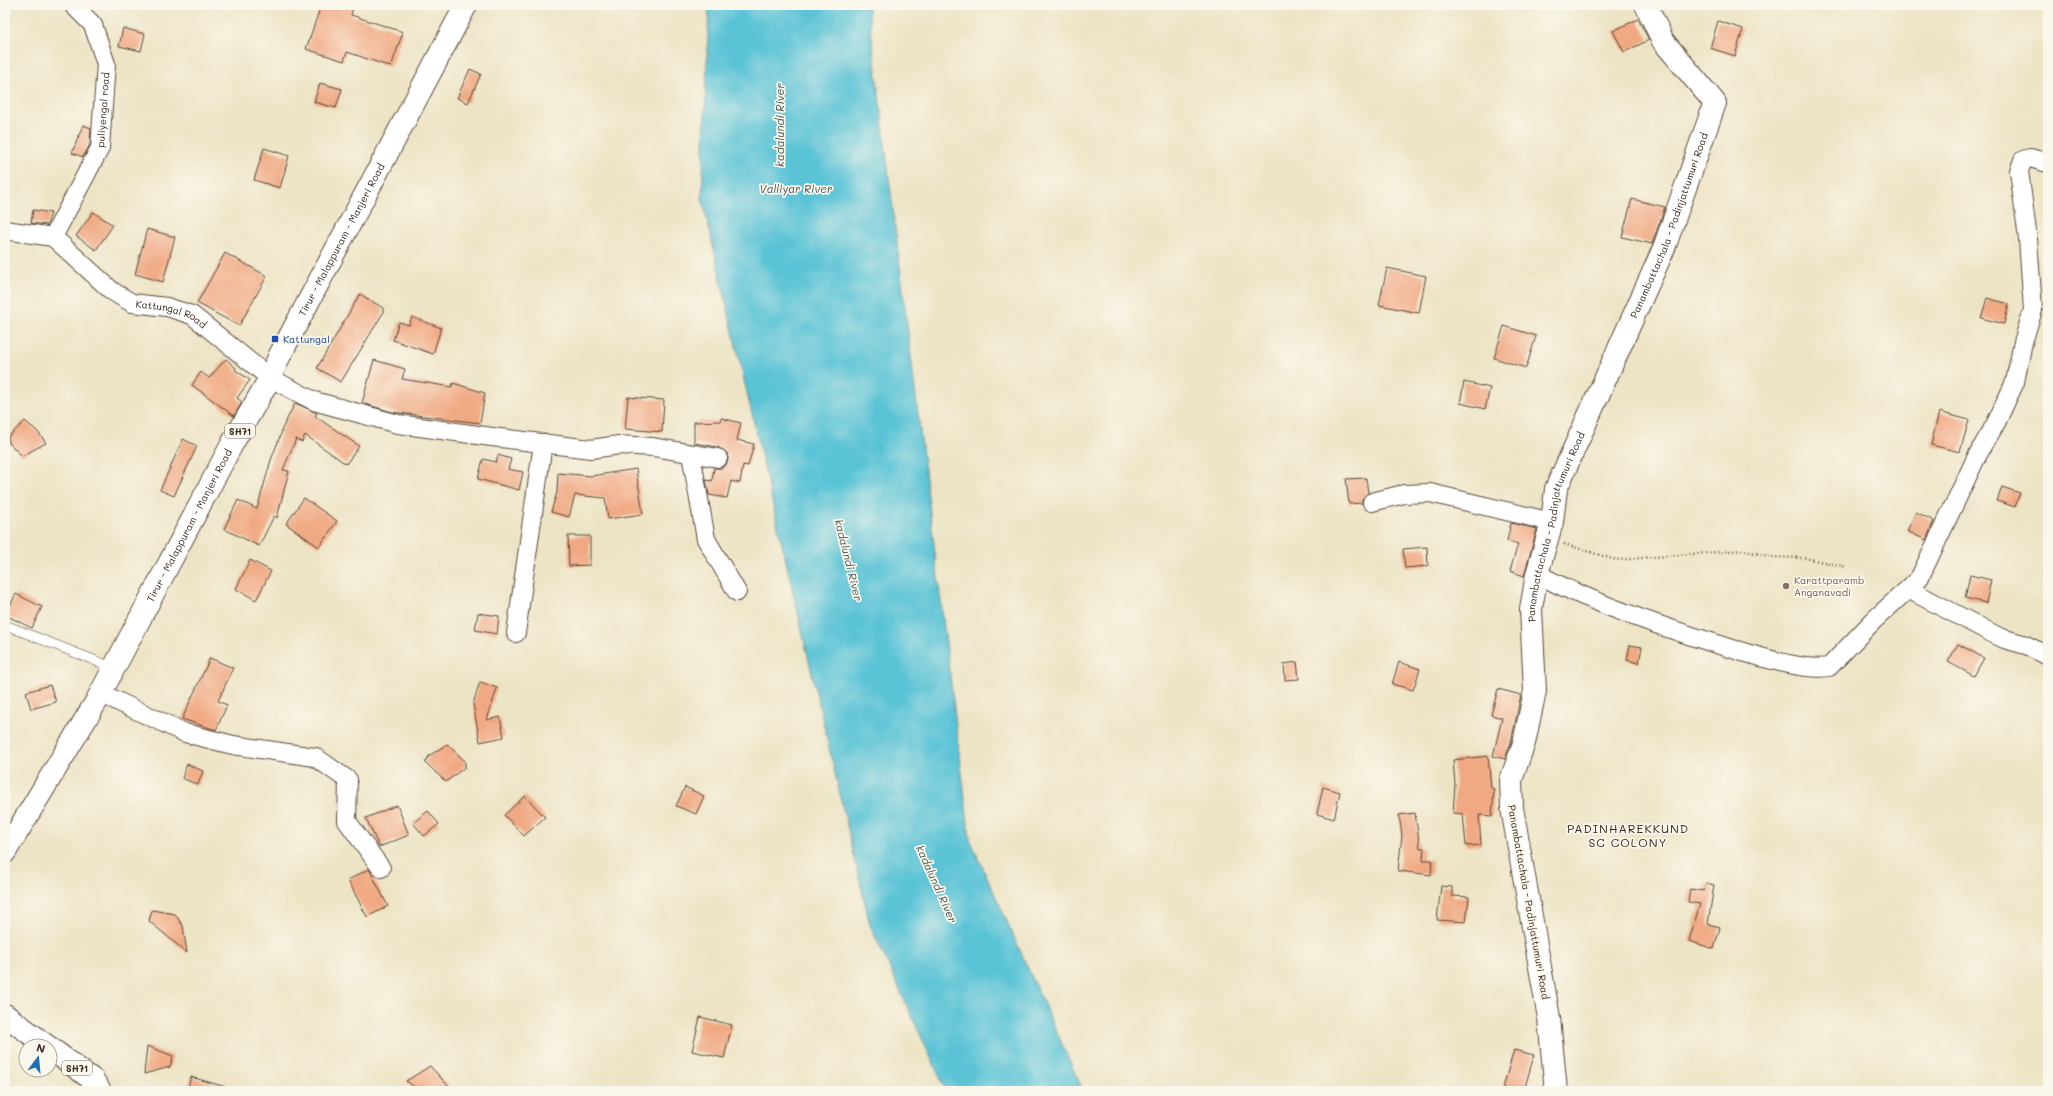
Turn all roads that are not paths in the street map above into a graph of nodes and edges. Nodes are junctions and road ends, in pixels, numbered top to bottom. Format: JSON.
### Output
{"nodes":[{"id":1,"x":74,"y":5,"type":"edge"},
{"id":2,"x":466,"y":5,"type":"edge"},
{"id":3,"x":1646,"y":5,"type":"edge"},
{"id":4,"x":2048,"y":163,"type":"edge"},
{"id":5,"x":5,"y":230,"type":"edge"},
{"id":6,"x":53,"y":237,"type":"junction"},
{"id":7,"x":270,"y":378,"type":"junction"},
{"id":8,"x":544,"y":443,"type":"junction"},
{"id":9,"x":690,"y":454,"type":"junction"},
{"id":10,"x":718,"y":458,"type":"dead end"},
{"id":11,"x":1372,"y":502,"type":"dead end"},
{"id":12,"x":1550,"y":531,"type":"junction"},
{"id":13,"x":1536,"y":574,"type":"junction"},
{"id":14,"x":1908,"y":589,"type":"junction"},
{"id":15,"x":737,"y":592,"type":"dead end"},
{"id":16,"x":5,"y":625,"type":"edge"},
{"id":17,"x":516,"y":633,"type":"dead end"},
{"id":18,"x":2048,"y":656,"type":"edge"},
{"id":19,"x":114,"y":668,"type":"junction"},
{"id":20,"x":100,"y":693,"type":"junction"},
{"id":21,"x":5,"y":852,"type":"edge"},
{"id":22,"x":381,"y":868,"type":"dead end"},
{"id":23,"x":5,"y":1014,"type":"edge"},
{"id":24,"x":36,"y":1038,"type":"edge"},
{"id":25,"x":58,"y":1054,"type":"edge"},
{"id":26,"x":100,"y":1091,"type":"edge"},
{"id":27,"x":1556,"y":1091,"type":"edge"}],
"edges":[{"from":1,"to":6,"type":"street","name":"puliyengal road"},
{"from":2,"to":7,"type":"main road","name":"Tirur - Malappuram - Manjeri Road","number":"SH71"},
{"from":3,"to":12,"type":"main road","name":"Panambattachala - Padinjattumuri Road"},
{"from":4,"to":14,"type":"street"},
{"from":5,"to":6,"type":"street"},
{"from":6,"to":7,"type":"street","name":"Kattungal Road"},
{"from":7,"to":8,"type":"street","name":"Kattungal Road"},
{"from":7,"to":19,"type":"main road","name":"Tirur - Malappuram - Manjeri Road","number":"SH71"},
{"from":8,"to":9,"type":"street","name":"Kattungal Road"},
{"from":8,"to":17,"type":"street"},
{"from":9,"to":10,"type":"street","name":"Kattungal Road"},
{"from":9,"to":15,"type":"street"},
{"from":11,"to":12,"type":"street"},
{"from":12,"to":13,"type":"main road","name":"Panambattachala - Padinjattumuri Road"},
{"from":13,"to":14,"type":"street"},
{"from":13,"to":27,"type":"main road","name":"Panambattachala - Padinjattumuri Road"},
{"from":14,"to":18,"type":"street"},
{"from":16,"to":19,"type":"lane"},
{"from":19,"to":20,"type":"main road","name":"Tirur - Malappuram - Manjeri Road","number":"SH71"},
{"from":20,"to":21,"type":"main road","name":"Tirur - Malappuram - Manjeri Road","number":"SH71"},
{"from":20,"to":22,"type":"street"},
{"from":23,"to":24,"type":"main road"},
{"from":25,"to":26,"type":"main road","number":"SH71"}]}
